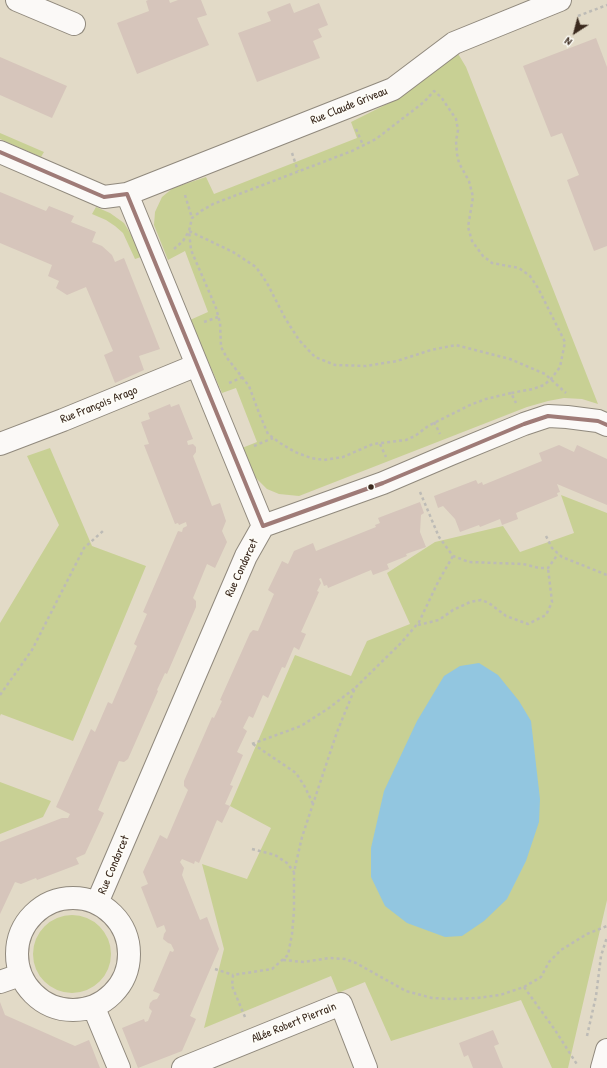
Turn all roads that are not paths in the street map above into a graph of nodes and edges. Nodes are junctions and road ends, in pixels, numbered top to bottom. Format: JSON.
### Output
{"nodes":[{"id":1,"x":17,"y":0,"type":"edge"},
{"id":2,"x":560,"y":0,"type":"edge"},
{"id":3,"x":74,"y":24,"type":"dead end"},
{"id":4,"x":0,"y":152,"type":"edge"},
{"id":5,"x":127,"y":194,"type":"junction"},
{"id":6,"x":197,"y":364,"type":"junction"},
{"id":7,"x":607,"y":425,"type":"edge"},
{"id":8,"x":0,"y":444,"type":"edge"},
{"id":9,"x":263,"y":526,"type":"junction"},
{"id":10,"x":97,"y":903,"type":"junction"},
{"id":11,"x":20,"y":975,"type":"junction"},
{"id":12,"x":0,"y":982,"type":"edge"},
{"id":13,"x":94,"y":1008,"type":"junction"},
{"id":14,"x":607,"y":1050,"type":"edge"},
{"id":15,"x":119,"y":1068,"type":"edge"},
{"id":16,"x":183,"y":1068,"type":"edge"},
{"id":17,"x":366,"y":1068,"type":"edge"},
{"id":18,"x":602,"y":1068,"type":"edge"}],
"edges":[{"from":1,"to":3,"type":"street"},
{"from":2,"to":5,"type":"street","name":"Rue Claude Griveau"},
{"from":4,"to":5,"type":"street","name":"Rue Claude Griveau"},
{"from":5,"to":6,"type":"street"},
{"from":6,"to":8,"type":"street","name":"Rue François Arago"},
{"from":6,"to":9,"type":"street"},
{"from":7,"to":9,"type":"street","name":"Rue Condorcet"},
{"from":9,"to":10,"type":"street","name":"Rue Condorcet"},
{"from":10,"to":11,"type":"street"},
{"from":10,"to":13,"type":"street"},
{"from":11,"to":12,"type":"street"},
{"from":11,"to":13,"type":"street"},
{"from":13,"to":15,"type":"street"},
{"from":14,"to":18,"type":"street"},
{"from":16,"to":17,"type":"street","name":"Allée Robert Pierrain"}]}
